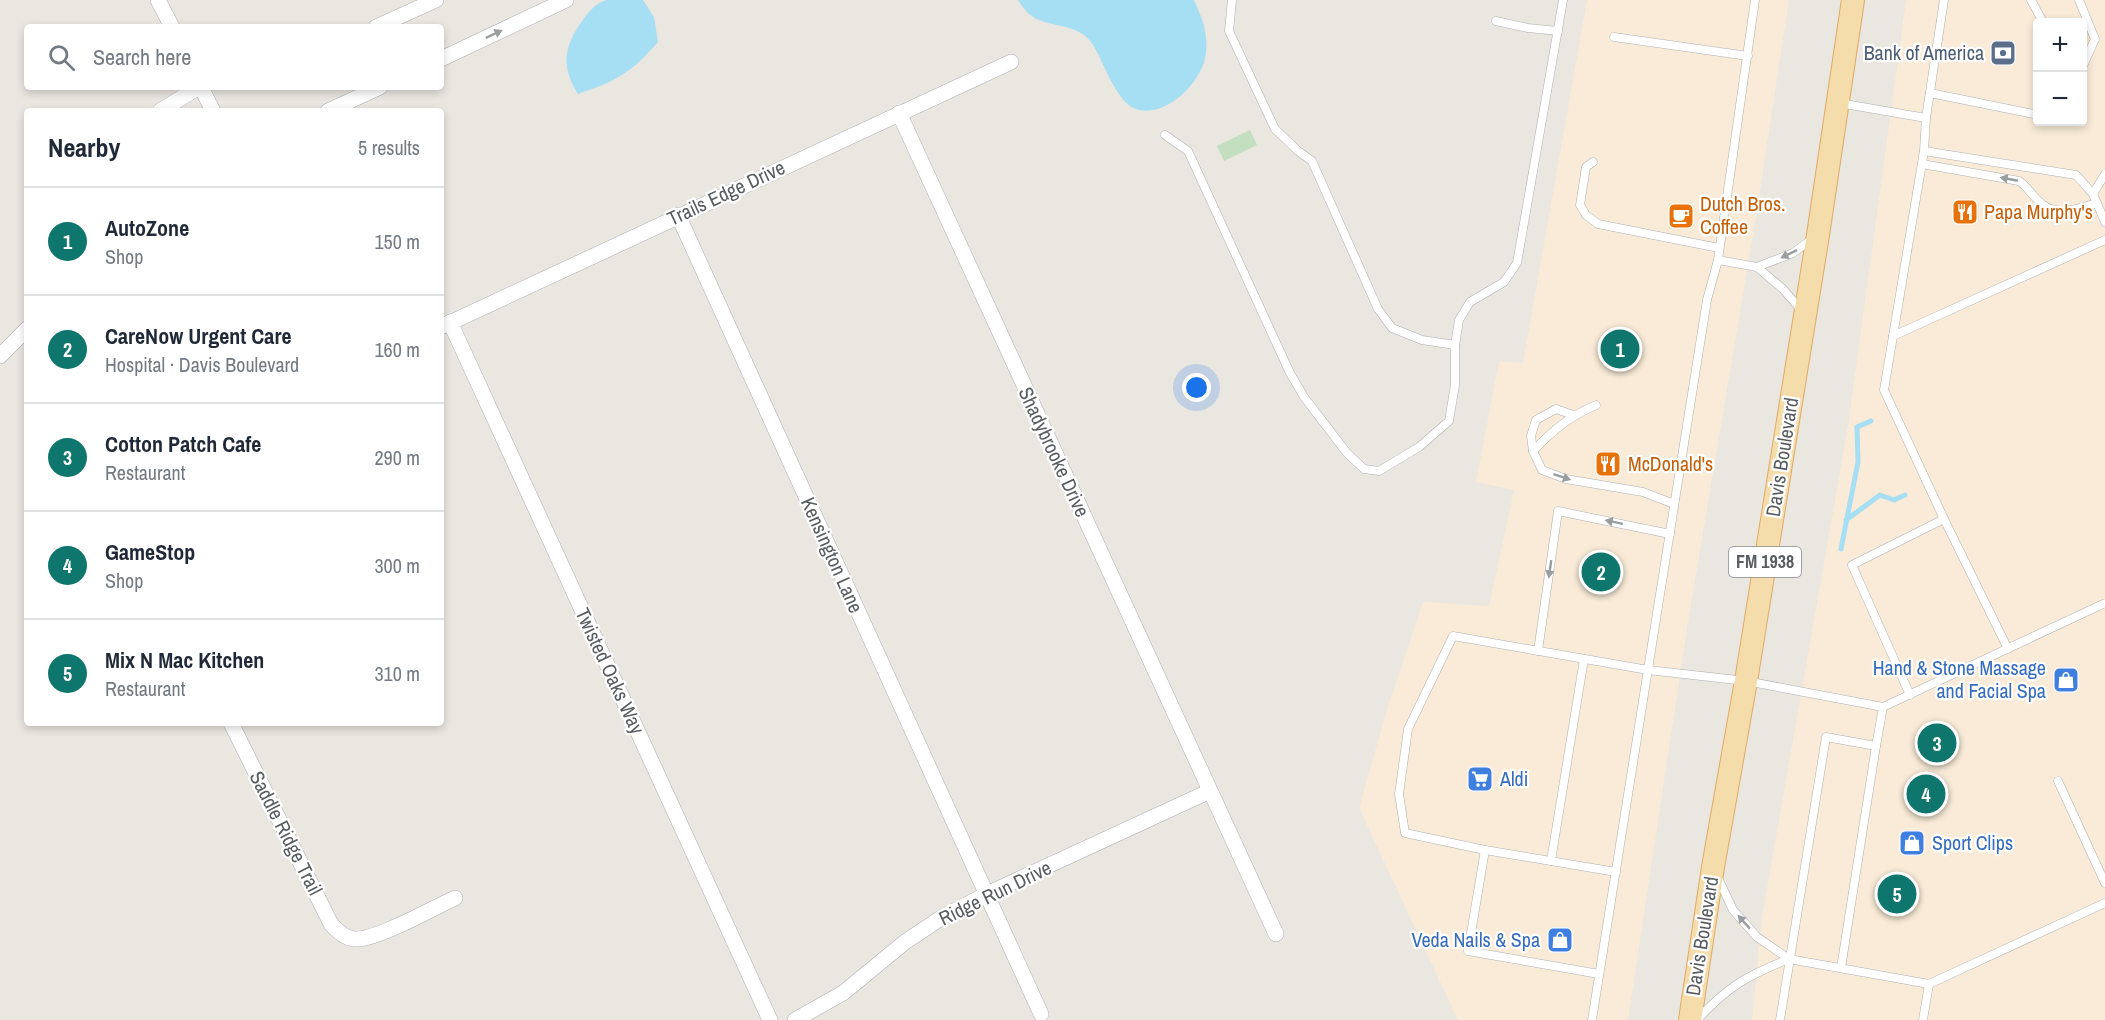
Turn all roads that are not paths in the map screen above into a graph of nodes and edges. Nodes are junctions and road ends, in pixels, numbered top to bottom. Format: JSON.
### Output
{"nodes":[{"id":1,"x":158,"y":0,"type":"edge"},
{"id":2,"x":436,"y":0,"type":"edge"},
{"id":3,"x":566,"y":0,"type":"edge"},
{"id":4,"x":1232,"y":0,"type":"edge"},
{"id":5,"x":1563,"y":0,"type":"edge"},
{"id":6,"x":1755,"y":0,"type":"edge"},
{"id":7,"x":1944,"y":0,"type":"edge"},
{"id":8,"x":2031,"y":0,"type":"edge"},
{"id":9,"x":2079,"y":0,"type":"edge"},
{"id":10,"x":1855,"y":5,"type":"edge"},
{"id":11,"x":2041,"y":18,"type":"edge"},
{"id":12,"x":2086,"y":18,"type":"edge"},
{"id":13,"x":2087,"y":20,"type":"edge"},
{"id":14,"x":1496,"y":21,"type":"dead end"},
{"id":15,"x":170,"y":24,"type":"edge"},
{"id":16,"x":383,"y":24,"type":"edge"},
{"id":17,"x":1558,"y":31,"type":"junction"},
{"id":18,"x":1614,"y":37,"type":"dead end"},
{"id":19,"x":1748,"y":56,"type":"junction"},
{"id":20,"x":2087,"y":57,"type":"edge"},
{"id":21,"x":444,"y":58,"type":"edge"},
{"id":22,"x":1011,"y":62,"type":"dead end"},
{"id":23,"x":195,"y":90,"type":"edge"},
{"id":24,"x":202,"y":90,"type":"edge"},
{"id":25,"x":374,"y":90,"type":"edge"},
{"id":26,"x":1930,"y":93,"type":"junction"},
{"id":27,"x":1839,"y":104,"type":"junction"},
{"id":28,"x":165,"y":108,"type":"edge"},
{"id":29,"x":211,"y":108,"type":"edge"},
{"id":30,"x":334,"y":108,"type":"edge"},
{"id":31,"x":899,"y":113,"type":"junction"},
{"id":32,"x":2033,"y":114,"type":"edge"},
{"id":33,"x":1926,"y":118,"type":"junction"},
{"id":34,"x":1165,"y":135,"type":"dead end"},
{"id":35,"x":1924,"y":151,"type":"junction"},
{"id":36,"x":1593,"y":162,"type":"dead end"},
{"id":37,"x":1922,"y":164,"type":"junction"},
{"id":38,"x":2105,"y":174,"type":"edge"},
{"id":39,"x":2105,"y":189,"type":"edge"},
{"id":40,"x":2095,"y":198,"type":"junction"},
{"id":41,"x":678,"y":215,"type":"junction"},
{"id":42,"x":2105,"y":222,"type":"edge"},
{"id":43,"x":1818,"y":235,"type":"junction"},
{"id":44,"x":2105,"y":240,"type":"edge"},
{"id":45,"x":1719,"y":248,"type":"junction"},
{"id":46,"x":1718,"y":260,"type":"junction"},
{"id":47,"x":1757,"y":267,"type":"junction"},
{"id":48,"x":1805,"y":315,"type":"junction"},
{"id":49,"x":446,"y":324,"type":"edge"},
{"id":50,"x":22,"y":333,"type":"edge"},
{"id":51,"x":1893,"y":336,"type":"junction"},
{"id":52,"x":1455,"y":345,"type":"junction"},
{"id":53,"x":0,"y":356,"type":"edge"},
{"id":54,"x":1596,"y":405,"type":"dead end"},
{"id":55,"x":1573,"y":415,"type":"junction"},
{"id":56,"x":1533,"y":451,"type":"junction"},
{"id":57,"x":1674,"y":504,"type":"junction"},
{"id":58,"x":1944,"y":519,"type":"junction"},
{"id":59,"x":1670,"y":534,"type":"junction"},
{"id":60,"x":2105,"y":603,"type":"edge"},
{"id":61,"x":2008,"y":649,"type":"junction"},
{"id":62,"x":1538,"y":651,"type":"junction"},
{"id":63,"x":1584,"y":659,"type":"junction"},
{"id":64,"x":1648,"y":670,"type":"junction"},
{"id":65,"x":1746,"y":681,"type":"junction"},
{"id":66,"x":1910,"y":695,"type":"junction"},
{"id":67,"x":1883,"y":707,"type":"junction"},
{"id":68,"x":232,"y":726,"type":"edge"},
{"id":69,"x":1876,"y":746,"type":"junction"},
{"id":70,"x":2058,"y":781,"type":"dead end"},
{"id":71,"x":1210,"y":791,"type":"junction"},
{"id":72,"x":1485,"y":849,"type":"junction"},
{"id":73,"x":1551,"y":861,"type":"junction"},
{"id":74,"x":1713,"y":867,"type":"junction"},
{"id":75,"x":1616,"y":872,"type":"junction"},
{"id":76,"x":2105,"y":883,"type":"edge"},
{"id":77,"x":987,"y":894,"type":"junction"},
{"id":78,"x":455,"y":898,"type":"dead end"},
{"id":79,"x":2105,"y":903,"type":"edge"},
{"id":80,"x":1276,"y":934,"type":"dead end"},
{"id":81,"x":1789,"y":958,"type":"junction"},
{"id":82,"x":1840,"y":968,"type":"junction"},
{"id":83,"x":1599,"y":974,"type":"junction"},
{"id":84,"x":1929,"y":984,"type":"junction"},
{"id":85,"x":1041,"y":1014,"type":"dead end"},
{"id":86,"x":770,"y":1020,"type":"edge"},
{"id":87,"x":795,"y":1020,"type":"edge"},
{"id":88,"x":1592,"y":1020,"type":"edge"},
{"id":89,"x":1690,"y":1020,"type":"edge"},
{"id":90,"x":1697,"y":1020,"type":"edge"},
{"id":91,"x":1780,"y":1020,"type":"edge"},
{"id":92,"x":1923,"y":1020,"type":"edge"}],
"edges":[{"from":1,"to":15,"type":"street"},
{"from":2,"to":16,"type":"street"},
{"from":21,"to":3,"type":"street","one_way":true},
{"from":4,"to":52,"type":"lane"},
{"from":5,"to":17,"type":"lane"},
{"from":6,"to":19,"type":"lane"},
{"from":7,"to":26,"type":"lane"},
{"from":8,"to":11,"type":"lane"},
{"from":9,"to":12,"type":"lane"},
{"from":10,"to":27,"type":"main road","name":"Davis Boulevard","number":"FM 1938"},
{"from":13,"to":20,"type":"lane"},
{"from":14,"to":17,"type":"lane"},
{"from":17,"to":52,"type":"lane"},
{"from":18,"to":19,"type":"lane"},
{"from":19,"to":45,"type":"lane"},
{"from":22,"to":31,"type":"street","name":"Trails Edge Drive"},
{"from":23,"to":28,"type":"street"},
{"from":24,"to":29,"type":"street"},
{"from":25,"to":30,"type":"street"},
{"from":26,"to":32,"type":"lane"},
{"from":26,"to":33,"type":"lane"},
{"from":27,"to":33,"type":"lane"},
{"from":27,"to":43,"type":"main road","name":"Davis Boulevard","number":"FM 1938"},
{"from":31,"to":41,"type":"street","name":"Trails Edge Drive"},
{"from":31,"to":71,"type":"street","name":"Shadybrooke Drive"},
{"from":33,"to":35,"type":"lane"},
{"from":34,"to":52,"type":"lane"},
{"from":35,"to":37,"type":"lane"},
{"from":35,"to":40,"type":"lane"},
{"from":36,"to":45,"type":"lane"},
{"from":40,"to":37,"type":"lane","one_way":true},
{"from":37,"to":51,"type":"lane"},
{"from":38,"to":40,"type":"lane"},
{"from":39,"to":40,"type":"lane"},
{"from":40,"to":42,"type":"lane"},
{"from":41,"to":49,"type":"street","name":"Trails Edge Drive"},
{"from":41,"to":77,"type":"street","name":"Kensington Lane"},
{"from":43,"to":47,"type":"lane","one_way":true},
{"from":43,"to":48,"type":"main road","name":"Davis Boulevard","number":"FM 1938"},
{"from":44,"to":51,"type":"lane"},
{"from":45,"to":46,"type":"lane"},
{"from":46,"to":47,"type":"lane"},
{"from":46,"to":57,"type":"lane"},
{"from":47,"to":48,"type":"lane"},
{"from":48,"to":65,"type":"main road","name":"Davis Boulevard","number":"FM 1938"},
{"from":49,"to":86,"type":"street","name":"Twisted Oaks Way"},
{"from":50,"to":53,"type":"street"},
{"from":51,"to":58,"type":"lane"},
{"from":54,"to":55,"type":"lane"},
{"from":55,"to":56,"type":"lane"},
{"from":55,"to":56,"type":"lane"},
{"from":56,"to":57,"type":"lane","one_way":true},
{"from":57,"to":59,"type":"lane"},
{"from":58,"to":61,"type":"lane"},
{"from":58,"to":66,"type":"lane"},
{"from":59,"to":62,"type":"lane","one_way":true},
{"from":59,"to":64,"type":"lane"},
{"from":60,"to":61,"type":"lane"},
{"from":61,"to":66,"type":"lane"},
{"from":62,"to":63,"type":"lane"},
{"from":62,"to":72,"type":"lane"},
{"from":63,"to":64,"type":"lane"},
{"from":63,"to":73,"type":"lane"},
{"from":64,"to":65,"type":"lane"},
{"from":64,"to":75,"type":"lane"},
{"from":65,"to":67,"type":"lane"},
{"from":65,"to":74,"type":"main road","name":"Davis Boulevard","number":"FM 1938"},
{"from":66,"to":67,"type":"lane"},
{"from":67,"to":69,"type":"lane"},
{"from":68,"to":78,"type":"street","name":"Saddle Ridge Trail"},
{"from":69,"to":81,"type":"lane"},
{"from":69,"to":82,"type":"lane"},
{"from":70,"to":76,"type":"lane"},
{"from":71,"to":77,"type":"street","name":"Ridge Run Drive"},
{"from":71,"to":80,"type":"street","name":"Shadybrooke Drive"},
{"from":72,"to":73,"type":"lane"},
{"from":72,"to":83,"type":"lane"},
{"from":73,"to":75,"type":"lane"},
{"from":81,"to":74,"type":"lane","one_way":true},
{"from":74,"to":89,"type":"main road","name":"Davis Boulevard","number":"FM 1938"},
{"from":75,"to":83,"type":"lane"},
{"from":77,"to":85,"type":"street","name":"Kensington Lane"},
{"from":77,"to":87,"type":"street","name":"Ridge Run Drive"},
{"from":79,"to":84,"type":"lane"},
{"from":81,"to":82,"type":"lane"},
{"from":81,"to":90,"type":"lane"},
{"from":81,"to":91,"type":"lane"},
{"from":82,"to":84,"type":"lane"},
{"from":83,"to":88,"type":"lane"},
{"from":84,"to":92,"type":"lane"}]}
